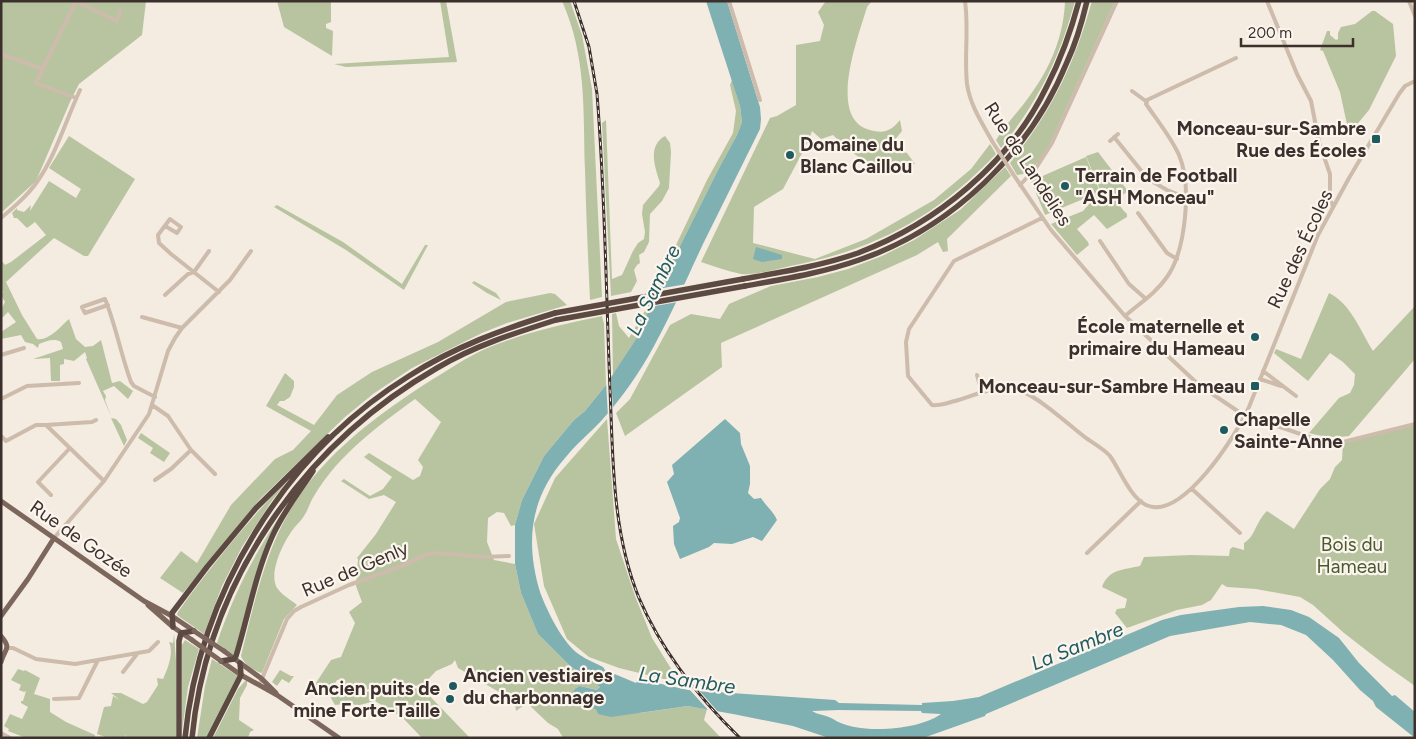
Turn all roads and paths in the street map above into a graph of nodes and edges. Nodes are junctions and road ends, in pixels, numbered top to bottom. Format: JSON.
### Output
{"nodes":[{"id":1,"x":76,"y":1,"type":"edge"},
{"id":2,"x":729,"y":1,"type":"edge"},
{"id":3,"x":965,"y":1,"type":"edge"},
{"id":4,"x":1079,"y":1,"type":"edge"},
{"id":5,"x":1087,"y":1,"type":"edge"},
{"id":6,"x":1117,"y":1,"type":"edge"},
{"id":7,"x":1267,"y":1,"type":"edge"},
{"id":8,"x":1409,"y":1,"type":"edge"},
{"id":9,"x":120,"y":10,"type":"dead end"},
{"id":10,"x":1415,"y":16,"type":"edge"},
{"id":11,"x":1,"y":54,"type":"edge"},
{"id":12,"x":1236,"y":58,"type":"dead end"},
{"id":13,"x":43,"y":69,"type":"junction"},
{"id":14,"x":1415,"y":81,"type":"edge"},
{"id":15,"x":80,"y":90,"type":"dead end"},
{"id":16,"x":1132,"y":91,"type":"dead end"},
{"id":17,"x":76,"y":98,"type":"junction"},
{"id":18,"x":760,"y":100,"type":"dead end"},
{"id":19,"x":1147,"y":102,"type":"junction"},
{"id":20,"x":1118,"y":134,"type":"dead end"},
{"id":21,"x":1020,"y":185,"type":"junction"},
{"id":22,"x":1185,"y":197,"type":"junction"},
{"id":23,"x":1333,"y":206,"type":"junction"},
{"id":24,"x":1138,"y":213,"type":"dead end"},
{"id":25,"x":1,"y":218,"type":"edge"},
{"id":26,"x":1042,"y":218,"type":"junction"},
{"id":27,"x":165,"y":226,"type":"junction"},
{"id":28,"x":1100,"y":241,"type":"dead end"},
{"id":29,"x":209,"y":251,"type":"dead end"},
{"id":30,"x":251,"y":252,"type":"dead end"},
{"id":31,"x":1177,"y":259,"type":"junction"},
{"id":32,"x":194,"y":272,"type":"junction"},
{"id":33,"x":219,"y":292,"type":"junction"},
{"id":34,"x":165,"y":295,"type":"dead end"},
{"id":35,"x":1146,"y":299,"type":"junction"},
{"id":36,"x":108,"y":305,"type":"junction"},
{"id":37,"x":1126,"y":316,"type":"junction"},
{"id":38,"x":142,"y":317,"type":"dead end"},
{"id":39,"x":555,"y":317,"type":"junction"},
{"id":40,"x":182,"y":328,"type":"junction"},
{"id":41,"x":24,"y":348,"type":"dead end"},
{"id":42,"x":1,"y":354,"type":"edge"},
{"id":43,"x":1263,"y":371,"type":"junction"},
{"id":44,"x":977,"y":375,"type":"dead end"},
{"id":45,"x":1260,"y":379,"type":"junction"},
{"id":46,"x":80,"y":383,"type":"dead end"},
{"id":47,"x":1284,"y":387,"type":"junction"},
{"id":48,"x":982,"y":393,"type":"junction"},
{"id":49,"x":1296,"y":396,"type":"dead end"},
{"id":50,"x":155,"y":397,"type":"junction"},
{"id":51,"x":1,"y":399,"type":"edge"},
{"id":52,"x":152,"y":405,"type":"junction"},
{"id":53,"x":1246,"y":415,"type":"junction"},
{"id":54,"x":96,"y":420,"type":"dead end"},
{"id":55,"x":1415,"y":424,"type":"edge"},
{"id":56,"x":46,"y":425,"type":"junction"},
{"id":57,"x":336,"y":432,"type":"junction"},
{"id":58,"x":1,"y":436,"type":"edge"},
{"id":59,"x":70,"y":448,"type":"junction"},
{"id":60,"x":191,"y":450,"type":"junction"},
{"id":61,"x":320,"y":459,"type":"junction"},
{"id":62,"x":214,"y":474,"type":"dead end"},
{"id":63,"x":155,"y":480,"type":"dead end"},
{"id":64,"x":104,"y":481,"type":"junction"},
{"id":65,"x":1192,"y":489,"type":"junction"},
{"id":66,"x":51,"y":495,"type":"dead end"},
{"id":67,"x":1,"y":501,"type":"edge"},
{"id":68,"x":1140,"y":501,"type":"junction"},
{"id":69,"x":1240,"y":533,"type":"dead end"},
{"id":70,"x":54,"y":538,"type":"junction"},
{"id":71,"x":1087,"y":552,"type":"dead end"},
{"id":72,"x":509,"y":556,"type":"dead end"},
{"id":73,"x":144,"y":601,"type":"junction"},
{"id":74,"x":1,"y":616,"type":"edge"},
{"id":75,"x":172,"y":616,"type":"junction"},
{"id":76,"x":173,"y":627,"type":"junction"},
{"id":77,"x":194,"y":631,"type":"junction"},
{"id":78,"x":181,"y":633,"type":"junction"},
{"id":79,"x":1,"y":636,"type":"edge"},
{"id":80,"x":158,"y":642,"type":"dead end"},
{"id":81,"x":8,"y":648,"type":"junction"},
{"id":82,"x":137,"y":654,"type":"junction"},
{"id":83,"x":234,"y":659,"type":"junction"},
{"id":84,"x":98,"y":660,"type":"junction"},
{"id":85,"x":221,"y":661,"type":"junction"},
{"id":86,"x":1,"y":662,"type":"edge"},
{"id":87,"x":240,"y":663,"type":"junction"},
{"id":88,"x":123,"y":672,"type":"dead end"},
{"id":89,"x":241,"y":675,"type":"junction"},
{"id":90,"x":260,"y":682,"type":"junction"},
{"id":91,"x":54,"y":699,"type":"dead end"},
{"id":92,"x":1,"y":733,"type":"edge"},
{"id":93,"x":332,"y":736,"type":"edge"},
{"id":94,"x":10,"y":738,"type":"edge"},
{"id":95,"x":178,"y":738,"type":"edge"},
{"id":96,"x":185,"y":738,"type":"edge"},
{"id":97,"x":192,"y":738,"type":"edge"},
{"id":98,"x":209,"y":738,"type":"edge"},
{"id":99,"x":340,"y":738,"type":"edge"}],
"edges":[{"from":1,"to":9,"type":"street"},
{"from":1,"to":13,"type":"street"},
{"from":2,"to":18,"type":"street"},
{"from":3,"to":21,"type":"street","name":"Rue de Landelies","bridge":true},
{"from":4,"to":39,"type":"highway","bridge":true},
{"from":5,"to":39,"type":"highway","bridge":true},
{"from":6,"to":21,"type":"street"},
{"from":7,"to":23,"type":"street"},
{"from":8,"to":10,"type":"street"},
{"from":11,"to":13,"type":"street"},
{"from":12,"to":19,"type":"street"},
{"from":13,"to":17,"type":"street"},
{"from":14,"to":23,"type":"street","name":"Rue des Écoles"},
{"from":15,"to":17,"type":"street"},
{"from":16,"to":19,"type":"street"},
{"from":17,"to":25,"type":"street"},
{"from":19,"to":22,"type":"street"},
{"from":20,"to":22,"type":"street"},
{"from":21,"to":26,"type":"street","name":"Rue de Landelies"},
{"from":22,"to":31,"type":"street"},
{"from":23,"to":43,"type":"street","name":"Rue des Écoles"},
{"from":24,"to":31,"type":"street"},
{"from":26,"to":37,"type":"street","name":"Rue de Landelies"},
{"from":26,"to":48,"type":"street"},
{"from":27,"to":27,"type":"street"},
{"from":27,"to":32,"type":"street"},
{"from":28,"to":35,"type":"street"},
{"from":29,"to":32,"type":"street"},
{"from":30,"to":33,"type":"street"},
{"from":31,"to":35,"type":"street"},
{"from":32,"to":33,"type":"street"},
{"from":32,"to":34,"type":"street"},
{"from":33,"to":40,"type":"street"},
{"from":35,"to":37,"type":"street"},
{"from":36,"to":36,"type":"street"},
{"from":36,"to":50,"type":"street"},
{"from":37,"to":53,"type":"street","name":"Rue de Landelies"},
{"from":38,"to":40,"type":"street"},
{"from":39,"to":57,"type":"highway"},
{"from":39,"to":61,"type":"highway"},
{"from":40,"to":50,"type":"street"},
{"from":41,"to":42,"type":"street"},
{"from":43,"to":45,"type":"street","name":"Rue des Écoles"},
{"from":43,"to":47,"type":"street"},
{"from":44,"to":48,"type":"street"},
{"from":45,"to":47,"type":"street"},
{"from":45,"to":53,"type":"street","name":"Rue des Écoles"},
{"from":46,"to":51,"type":"street"},
{"from":47,"to":49,"type":"street"},
{"from":48,"to":68,"type":"street"},
{"from":50,"to":52,"type":"street"},
{"from":52,"to":60,"type":"street"},
{"from":52,"to":64,"type":"street"},
{"from":53,"to":55,"type":"street","name":"Rue de Landelies"},
{"from":53,"to":65,"type":"street","name":"Rue des Écoles"},
{"from":54,"to":56,"type":"street"},
{"from":56,"to":58,"type":"street"},
{"from":56,"to":59,"type":"street"},
{"from":57,"to":75,"type":"highway"},
{"from":57,"to":96,"type":"highway"},
{"from":59,"to":64,"type":"street"},
{"from":59,"to":66,"type":"street"},
{"from":60,"to":62,"type":"street"},
{"from":60,"to":63,"type":"street"},
{"from":61,"to":83,"type":"highway"},
{"from":61,"to":97,"type":"highway"},
{"from":64,"to":70,"type":"street"},
{"from":65,"to":68,"type":"street","name":"Rue des Écoles"},
{"from":65,"to":69,"type":"street"},
{"from":67,"to":70,"type":"main road","name":"Rue de Gozée"},
{"from":68,"to":71,"type":"street"},
{"from":70,"to":73,"type":"main road","name":"Rue de Gozée"},
{"from":70,"to":74,"type":"main road"},
{"from":72,"to":90,"type":"street","name":"Rue de Genly"},
{"from":73,"to":75,"type":"main road","name":"Rue de Gozée"},
{"from":73,"to":76,"type":"main road","name":"Rue de Gozée"},
{"from":75,"to":76,"type":"highway"},
{"from":75,"to":77,"type":"main road","name":"Rue de Gozée"},
{"from":76,"to":78,"type":"main road","name":"Rue de Gozée"},
{"from":77,"to":78,"type":"highway"},
{"from":77,"to":83,"type":"main road","name":"Rue de Gozée","bridge":true},
{"from":78,"to":85,"type":"main road","name":"Rue de Gozée","bridge":true},
{"from":78,"to":95,"type":"highway"},
{"from":79,"to":81,"type":"main road"},
{"from":80,"to":82,"type":"street"},
{"from":81,"to":84,"type":"street"},
{"from":81,"to":86,"type":"main road"},
{"from":82,"to":84,"type":"street"},
{"from":82,"to":88,"type":"street"},
{"from":83,"to":85,"type":"highway"},
{"from":83,"to":87,"type":"main road","name":"Rue de Gozée"},
{"from":84,"to":91,"type":"street"},
{"from":85,"to":89,"type":"main road","name":"Rue de Gozée"},
{"from":87,"to":89,"type":"highway"},
{"from":87,"to":90,"type":"main road","name":"Rue de Gozée"},
{"from":89,"to":90,"type":"main road","name":"Rue de Gozée"},
{"from":89,"to":98,"type":"highway"},
{"from":90,"to":93,"type":"main road","name":"Rue de Gozée"},
{"from":92,"to":94,"type":"street"},
{"from":93,"to":99,"type":"main road","name":"Rue de Gozée"}]}
